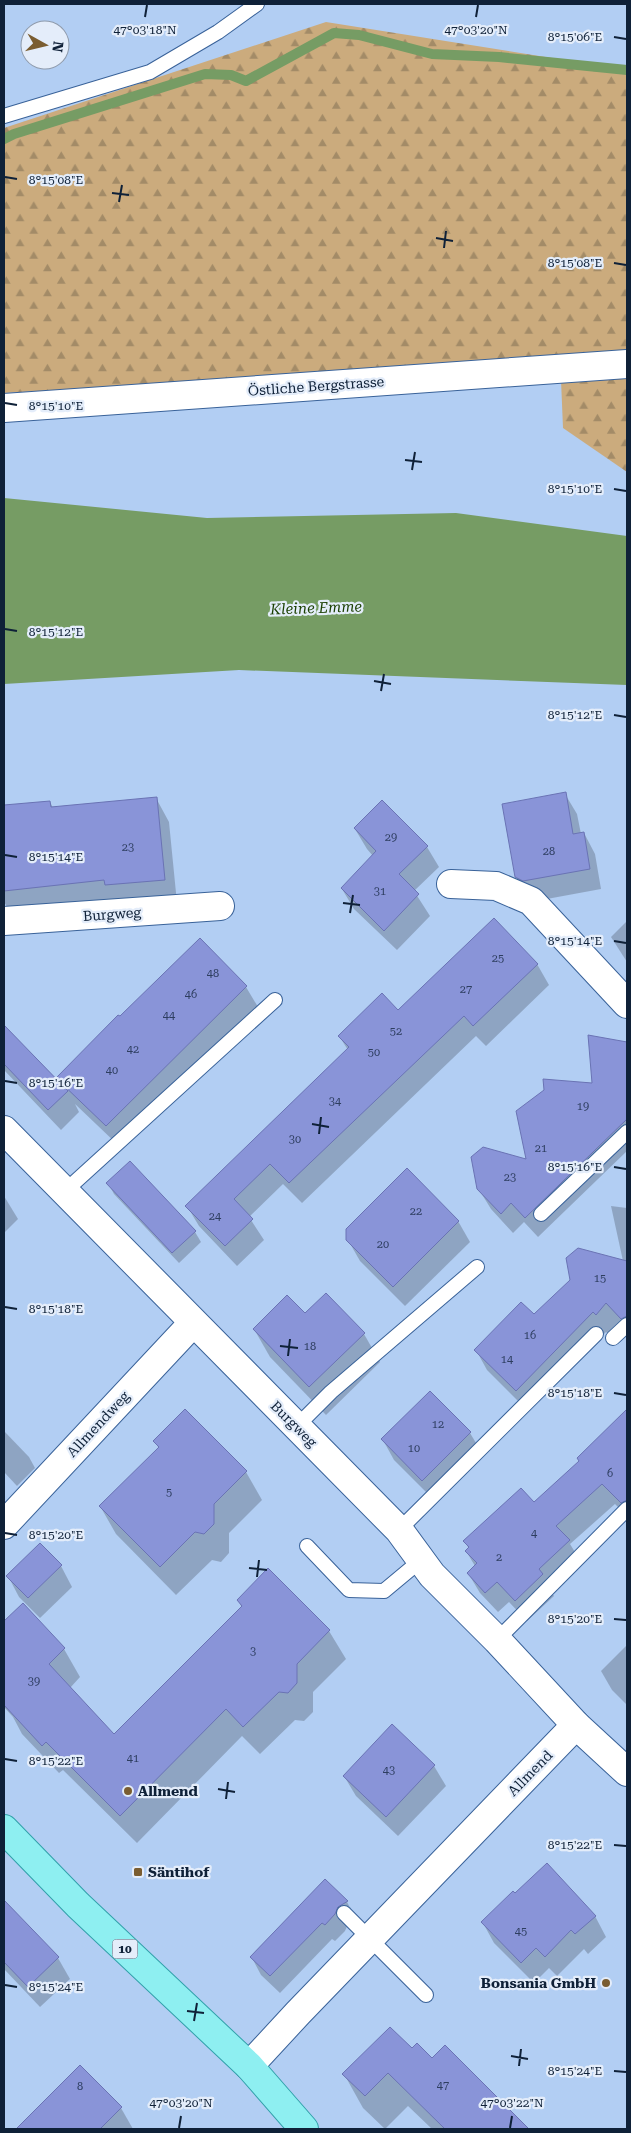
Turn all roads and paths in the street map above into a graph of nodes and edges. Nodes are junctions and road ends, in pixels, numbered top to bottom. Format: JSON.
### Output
{"nodes":[{"id":1,"x":257,"y":4,"type":"edge"},
{"id":2,"x":4,"y":116,"type":"edge"},
{"id":3,"x":627,"y":364,"type":"edge"},
{"id":4,"x":4,"y":408,"type":"edge"},
{"id":5,"x":451,"y":884,"type":"dead end"},
{"id":6,"x":220,"y":906,"type":"dead end"},
{"id":7,"x":4,"y":922,"type":"edge"},
{"id":8,"x":275,"y":1000,"type":"dead end"},
{"id":9,"x":627,"y":1004,"type":"edge"},
{"id":10,"x":4,"y":1130,"type":"edge"},
{"id":11,"x":627,"y":1132,"type":"edge"},
{"id":12,"x":64,"y":1192,"type":"junction"},
{"id":13,"x":541,"y":1214,"type":"dead end"},
{"id":14,"x":477,"y":1267,"type":"dead end"},
{"id":15,"x":193,"y":1324,"type":"junction"},
{"id":16,"x":627,"y":1325,"type":"edge"},
{"id":17,"x":596,"y":1334,"type":"dead end"},
{"id":18,"x":613,"y":1338,"type":"dead end"},
{"id":19,"x":297,"y":1426,"type":"junction"},
{"id":20,"x":627,"y":1510,"type":"edge"},
{"id":21,"x":6,"y":1518,"type":"edge"},
{"id":22,"x":399,"y":1530,"type":"junction"},
{"id":23,"x":307,"y":1546,"type":"dead end"},
{"id":24,"x":420,"y":1561,"type":"junction"},
{"id":25,"x":497,"y":1640,"type":"junction"},
{"id":26,"x":576,"y":1725,"type":"junction"},
{"id":27,"x":627,"y":1772,"type":"edge"},
{"id":28,"x":4,"y":1829,"type":"edge"},
{"id":29,"x":344,"y":1913,"type":"dead end"},
{"id":30,"x":370,"y":1938,"type":"junction"},
{"id":31,"x":426,"y":1995,"type":"dead end"},
{"id":32,"x":249,"y":2066,"type":"junction"},
{"id":33,"x":304,"y":2129,"type":"edge"}],
"edges":[{"from":1,"to":2,"type":"lane"},
{"from":3,"to":4,"type":"street","name":"Östliche Bergstrasse"},
{"from":5,"to":9,"type":"street"},
{"from":6,"to":7,"type":"street","name":"Burgweg"},
{"from":8,"to":12,"type":"lane"},
{"from":10,"to":12,"type":"street","name":"Burgweg"},
{"from":11,"to":13,"type":"lane"},
{"from":12,"to":15,"type":"street","name":"Burgweg"},
{"from":14,"to":19,"type":"lane"},
{"from":15,"to":19,"type":"street","name":"Burgweg"},
{"from":15,"to":21,"type":"street","name":"Allmendweg"},
{"from":16,"to":18,"type":"lane"},
{"from":17,"to":22,"type":"lane"},
{"from":19,"to":22,"type":"street","name":"Burgweg"},
{"from":20,"to":25,"type":"lane"},
{"from":22,"to":24,"type":"street","name":"Burgweg"},
{"from":23,"to":24,"type":"lane"},
{"from":24,"to":25,"type":"street","name":"Burgweg"},
{"from":25,"to":26,"type":"street","name":"Burgweg"},
{"from":26,"to":27,"type":"street"},
{"from":26,"to":30,"type":"street","name":"Allmend"},
{"from":28,"to":32,"type":"main road","number":"10"},
{"from":29,"to":30,"type":"lane"},
{"from":30,"to":31,"type":"lane"},
{"from":30,"to":32,"type":"street","name":"Allmend"},
{"from":32,"to":33,"type":"main road","number":"10"}]}
